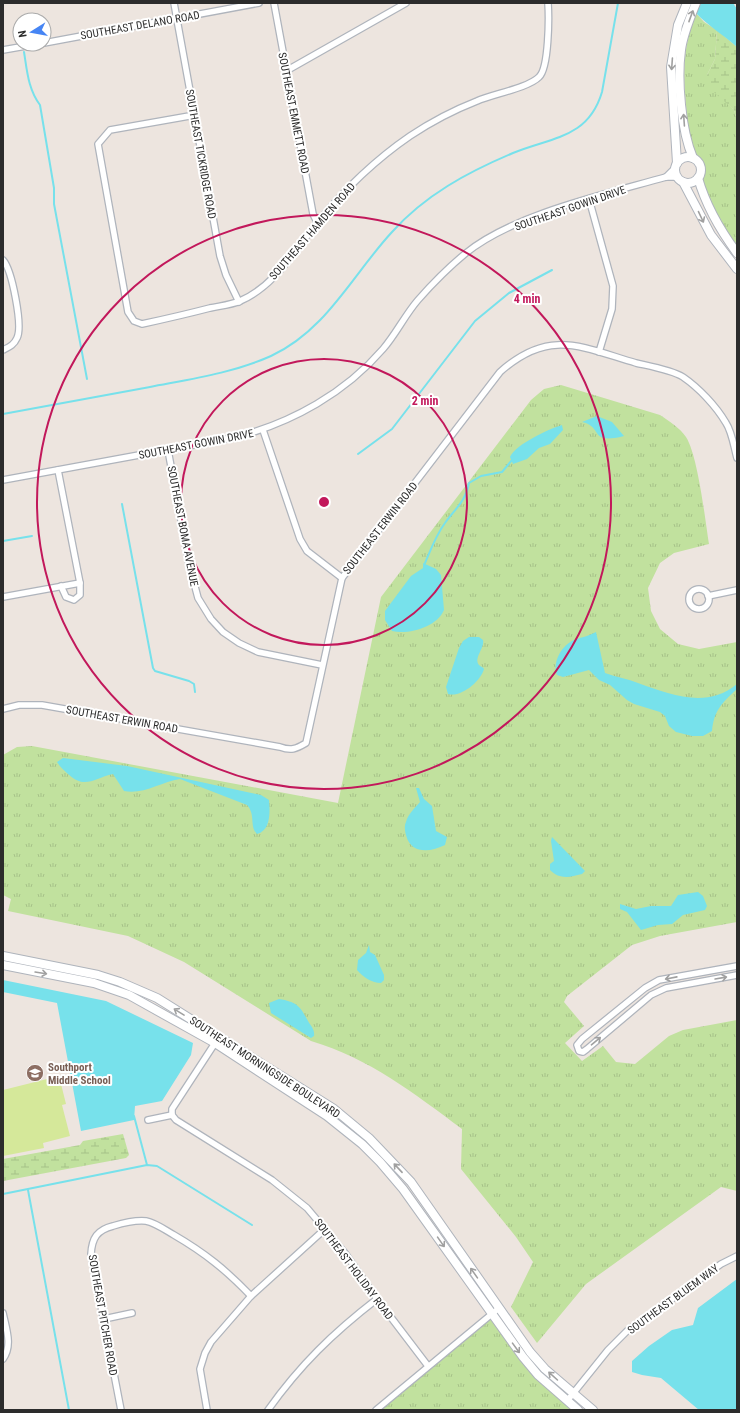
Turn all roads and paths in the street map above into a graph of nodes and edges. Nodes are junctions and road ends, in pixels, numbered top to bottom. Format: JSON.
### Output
{"nodes":[{"id":1,"x":174,"y":3,"type":"edge"},
{"id":2,"x":259,"y":3,"type":"edge"},
{"id":3,"x":274,"y":3,"type":"edge"},
{"id":4,"x":406,"y":3,"type":"edge"},
{"id":5,"x":548,"y":3,"type":"edge"},
{"id":6,"x":687,"y":3,"type":"edge"},
{"id":7,"x":696,"y":3,"type":"edge"},
{"id":8,"x":176,"y":18,"type":"junction"},
{"id":9,"x":682,"y":28,"type":"junction"},
{"id":10,"x":52,"y":41,"type":"edge"},
{"id":11,"x":286,"y":71,"type":"junction"},
{"id":12,"x":194,"y":115,"type":"junction"},
{"id":13,"x":693,"y":158,"type":"junction"},
{"id":14,"x":676,"y":165,"type":"junction"},
{"id":15,"x":666,"y":177,"type":"junction"},
{"id":16,"x":698,"y":178,"type":"junction"},
{"id":17,"x":680,"y":180,"type":"junction"},
{"id":18,"x":589,"y":199,"type":"junction"},
{"id":19,"x":317,"y":222,"type":"junction"},
{"id":20,"x":730,"y":243,"type":"junction"},
{"id":21,"x":721,"y":250,"type":"junction"},
{"id":22,"x":737,"y":253,"type":"edge"},
{"id":23,"x":3,"y":260,"type":"edge"},
{"id":24,"x":737,"y":269,"type":"edge"},
{"id":25,"x":239,"y":302,"type":"junction"},
{"id":26,"x":3,"y":350,"type":"edge"},
{"id":27,"x":599,"y":352,"type":"junction"},
{"id":28,"x":263,"y":430,"type":"junction"},
{"id":29,"x":168,"y":450,"type":"junction"},
{"id":30,"x":737,"y":454,"type":"edge"},
{"id":31,"x":58,"y":470,"type":"junction"},
{"id":32,"x":3,"y":480,"type":"edge"},
{"id":33,"x":342,"y":578,"type":"junction"},
{"id":34,"x":80,"y":583,"type":"junction"},
{"id":35,"x":61,"y":586,"type":"junction"},
{"id":36,"x":737,"y":590,"type":"edge"},
{"id":37,"x":708,"y":596,"type":"dead end"},
{"id":38,"x":3,"y":597,"type":"edge"},
{"id":39,"x":322,"y":665,"type":"junction"},
{"id":40,"x":3,"y":709,"type":"edge"},
{"id":41,"x":3,"y":956,"type":"edge"},
{"id":42,"x":22,"y":960,"type":"junction"},
{"id":43,"x":3,"y":965,"type":"edge"},
{"id":44,"x":737,"y":966,"type":"edge"},
{"id":45,"x":21,"y":970,"type":"junction"},
{"id":46,"x":694,"y":974,"type":"junction"},
{"id":47,"x":737,"y":975,"type":"edge"},
{"id":48,"x":120,"y":982,"type":"junction"},
{"id":49,"x":698,"y":982,"type":"junction"},
{"id":50,"x":117,"y":990,"type":"junction"},
{"id":51,"x":217,"y":1040,"type":"junction"},
{"id":52,"x":289,"y":1085,"type":"junction"},
{"id":53,"x":172,"y":1115,"type":"junction"},
{"id":54,"x":148,"y":1120,"type":"dead end"},
{"id":55,"x":369,"y":1138,"type":"junction"},
{"id":56,"x":362,"y":1144,"type":"junction"},
{"id":57,"x":433,"y":1223,"type":"junction"},
{"id":58,"x":325,"y":1228,"type":"junction"},
{"id":59,"x":737,"y":1256,"type":"edge"},
{"id":60,"x":251,"y":1296,"type":"junction"},
{"id":61,"x":377,"y":1299,"type":"junction"},
{"id":62,"x":499,"y":1308,"type":"junction"},
{"id":63,"x":3,"y":1313,"type":"edge"},
{"id":64,"x":132,"y":1313,"type":"dead end"},
{"id":65,"x":492,"y":1314,"type":"junction"},
{"id":66,"x":104,"y":1319,"type":"junction"},
{"id":67,"x":3,"y":1359,"type":"edge"},
{"id":68,"x":428,"y":1366,"type":"junction"},
{"id":69,"x":573,"y":1394,"type":"junction"},
{"id":70,"x":567,"y":1402,"type":"junction"},
{"id":71,"x":121,"y":1410,"type":"edge"},
{"id":72,"x":207,"y":1410,"type":"edge"},
{"id":73,"x":268,"y":1410,"type":"edge"},
{"id":74,"x":376,"y":1410,"type":"edge"},
{"id":75,"x":578,"y":1410,"type":"edge"},
{"id":76,"x":593,"y":1410,"type":"edge"}],
"edges":[{"from":1,"to":8,"type":"street","name":"SOUTHEAST TICKRIDGE ROAD"},
{"from":2,"to":8,"type":"street","name":"SOUTHEAST DELANO ROAD"},
{"from":3,"to":11,"type":"street","name":"SOUTHEAST EMMETT ROAD"},
{"from":4,"to":11,"type":"street"},
{"from":5,"to":19,"type":"street","name":"SOUTHEAST HAMDEN ROAD"},
{"from":6,"to":9,"type":"street"},
{"from":9,"to":7,"type":"street","one_way":true},
{"from":8,"to":10,"type":"street","name":"SOUTHEAST DELANO ROAD"},
{"from":8,"to":12,"type":"street","name":"SOUTHEAST TICKRIDGE ROAD"},
{"from":13,"to":9,"type":"street","one_way":true},
{"from":9,"to":14,"type":"street","one_way":true},
{"from":11,"to":19,"type":"street","name":"SOUTHEAST EMMETT ROAD"},
{"from":12,"to":25,"type":"street","name":"SOUTHEAST TICKRIDGE ROAD"},
{"from":12,"to":25,"type":"street","name":"SOUTHEAST HAMDEN ROAD"},
{"from":13,"to":14,"type":"street"},
{"from":13,"to":16,"type":"street"},
{"from":14,"to":15,"type":"street","name":"SOUTHEAST GOWIN DRIVE"},
{"from":14,"to":17,"type":"street"},
{"from":15,"to":17,"type":"street","name":"SOUTHEAST GOWIN DRIVE"},
{"from":15,"to":18,"type":"street","name":"SOUTHEAST GOWIN DRIVE"},
{"from":16,"to":17,"type":"street"},
{"from":16,"to":20,"type":"street"},
{"from":17,"to":21,"type":"street","one_way":true},
{"from":18,"to":27,"type":"street"},
{"from":18,"to":28,"type":"street","name":"SOUTHEAST GOWIN DRIVE"},
{"from":19,"to":25,"type":"street","name":"SOUTHEAST HAMDEN ROAD"},
{"from":20,"to":21,"type":"street"},
{"from":20,"to":22,"type":"street"},
{"from":21,"to":24,"type":"street"},
{"from":23,"to":26,"type":"street"},
{"from":27,"to":30,"type":"street","name":"SOUTHEAST ERWIN ROAD"},
{"from":27,"to":33,"type":"street","name":"SOUTHEAST ERWIN ROAD"},
{"from":28,"to":29,"type":"street","name":"SOUTHEAST GOWIN DRIVE"},
{"from":28,"to":33,"type":"street"},
{"from":29,"to":31,"type":"street","name":"SOUTHEAST GOWIN DRIVE"},
{"from":29,"to":39,"type":"street","name":"SOUTHEAST BOMA AVENUE"},
{"from":31,"to":32,"type":"street","name":"SOUTHEAST GOWIN DRIVE"},
{"from":31,"to":34,"type":"street"},
{"from":33,"to":39,"type":"street","name":"SOUTHEAST ERWIN ROAD"},
{"from":34,"to":35,"type":"street"},
{"from":34,"to":35,"type":"street"},
{"from":35,"to":38,"type":"street"},
{"from":36,"to":37,"type":"street"},
{"from":39,"to":40,"type":"street","name":"SOUTHEAST ERWIN ROAD"},
{"from":41,"to":42,"type":"street","name":"SOUTHEAST MORNINGSIDE BOULEVARD"},
{"from":42,"to":45,"type":"street"},
{"from":42,"to":48,"type":"street","name":"SOUTHEAST MORNINGSIDE BOULEVARD"},
{"from":43,"to":45,"type":"street","name":"SOUTHEAST MORNINGSIDE BOULEVARD"},
{"from":44,"to":46,"type":"street"},
{"from":45,"to":50,"type":"street","name":"SOUTHEAST MORNINGSIDE BOULEVARD","one_way":true},
{"from":46,"to":49,"type":"street"},
{"from":46,"to":49,"type":"street","one_way":true},
{"from":49,"to":47,"type":"street","one_way":true},
{"from":48,"to":50,"type":"street"},
{"from":51,"to":48,"type":"street","name":"SOUTHEAST MORNINGSIDE BOULEVARD","one_way":true},
{"from":50,"to":51,"type":"street","name":"SOUTHEAST MORNINGSIDE BOULEVARD"},
{"from":51,"to":52,"type":"street","name":"SOUTHEAST MORNINGSIDE BOULEVARD"},
{"from":51,"to":53,"type":"street"},
{"from":52,"to":55,"type":"street","name":"SOUTHEAST MORNINGSIDE BOULEVARD"},
{"from":52,"to":56,"type":"street","name":"SOUTHEAST MORNINGSIDE BOULEVARD"},
{"from":53,"to":54,"type":"street"},
{"from":53,"to":58,"type":"street","name":"SOUTHEAST HOLIDAY ROAD"},
{"from":55,"to":56,"type":"street"},
{"from":57,"to":55,"type":"street","name":"SOUTHEAST MORNINGSIDE BOULEVARD","one_way":true},
{"from":56,"to":57,"type":"street","name":"SOUTHEAST MORNINGSIDE BOULEVARD"},
{"from":62,"to":57,"type":"street","name":"SOUTHEAST MORNINGSIDE BOULEVARD","one_way":true},
{"from":57,"to":65,"type":"street","name":"SOUTHEAST MORNINGSIDE BOULEVARD","one_way":true},
{"from":58,"to":60,"type":"street"},
{"from":58,"to":61,"type":"street","name":"SOUTHEAST HOLIDAY ROAD"},
{"from":59,"to":69,"type":"street","name":"SOUTHEAST BLUEM WAY"},
{"from":60,"to":66,"type":"street","name":"SOUTHEAST PITCHER ROAD"},
{"from":60,"to":72,"type":"street"},
{"from":61,"to":68,"type":"street","name":"SOUTHEAST HOLIDAY ROAD"},
{"from":61,"to":73,"type":"street"},
{"from":62,"to":65,"type":"street"},
{"from":69,"to":62,"type":"street","name":"SOUTHEAST MORNINGSIDE BOULEVARD","one_way":true},
{"from":63,"to":67,"type":"street"},
{"from":64,"to":66,"type":"street"},
{"from":65,"to":68,"type":"street"},
{"from":65,"to":70,"type":"street","name":"SOUTHEAST MORNINGSIDE BOULEVARD","one_way":true},
{"from":66,"to":71,"type":"street","name":"SOUTHEAST PITCHER ROAD"},
{"from":68,"to":74,"type":"street"},
{"from":69,"to":70,"type":"street","name":"SOUTHEAST BLUEM WAY"},
{"from":69,"to":76,"type":"street","name":"SOUTHEAST MORNINGSIDE BOULEVARD"},
{"from":70,"to":75,"type":"street","name":"SOUTHEAST MORNINGSIDE BOULEVARD"}]}
